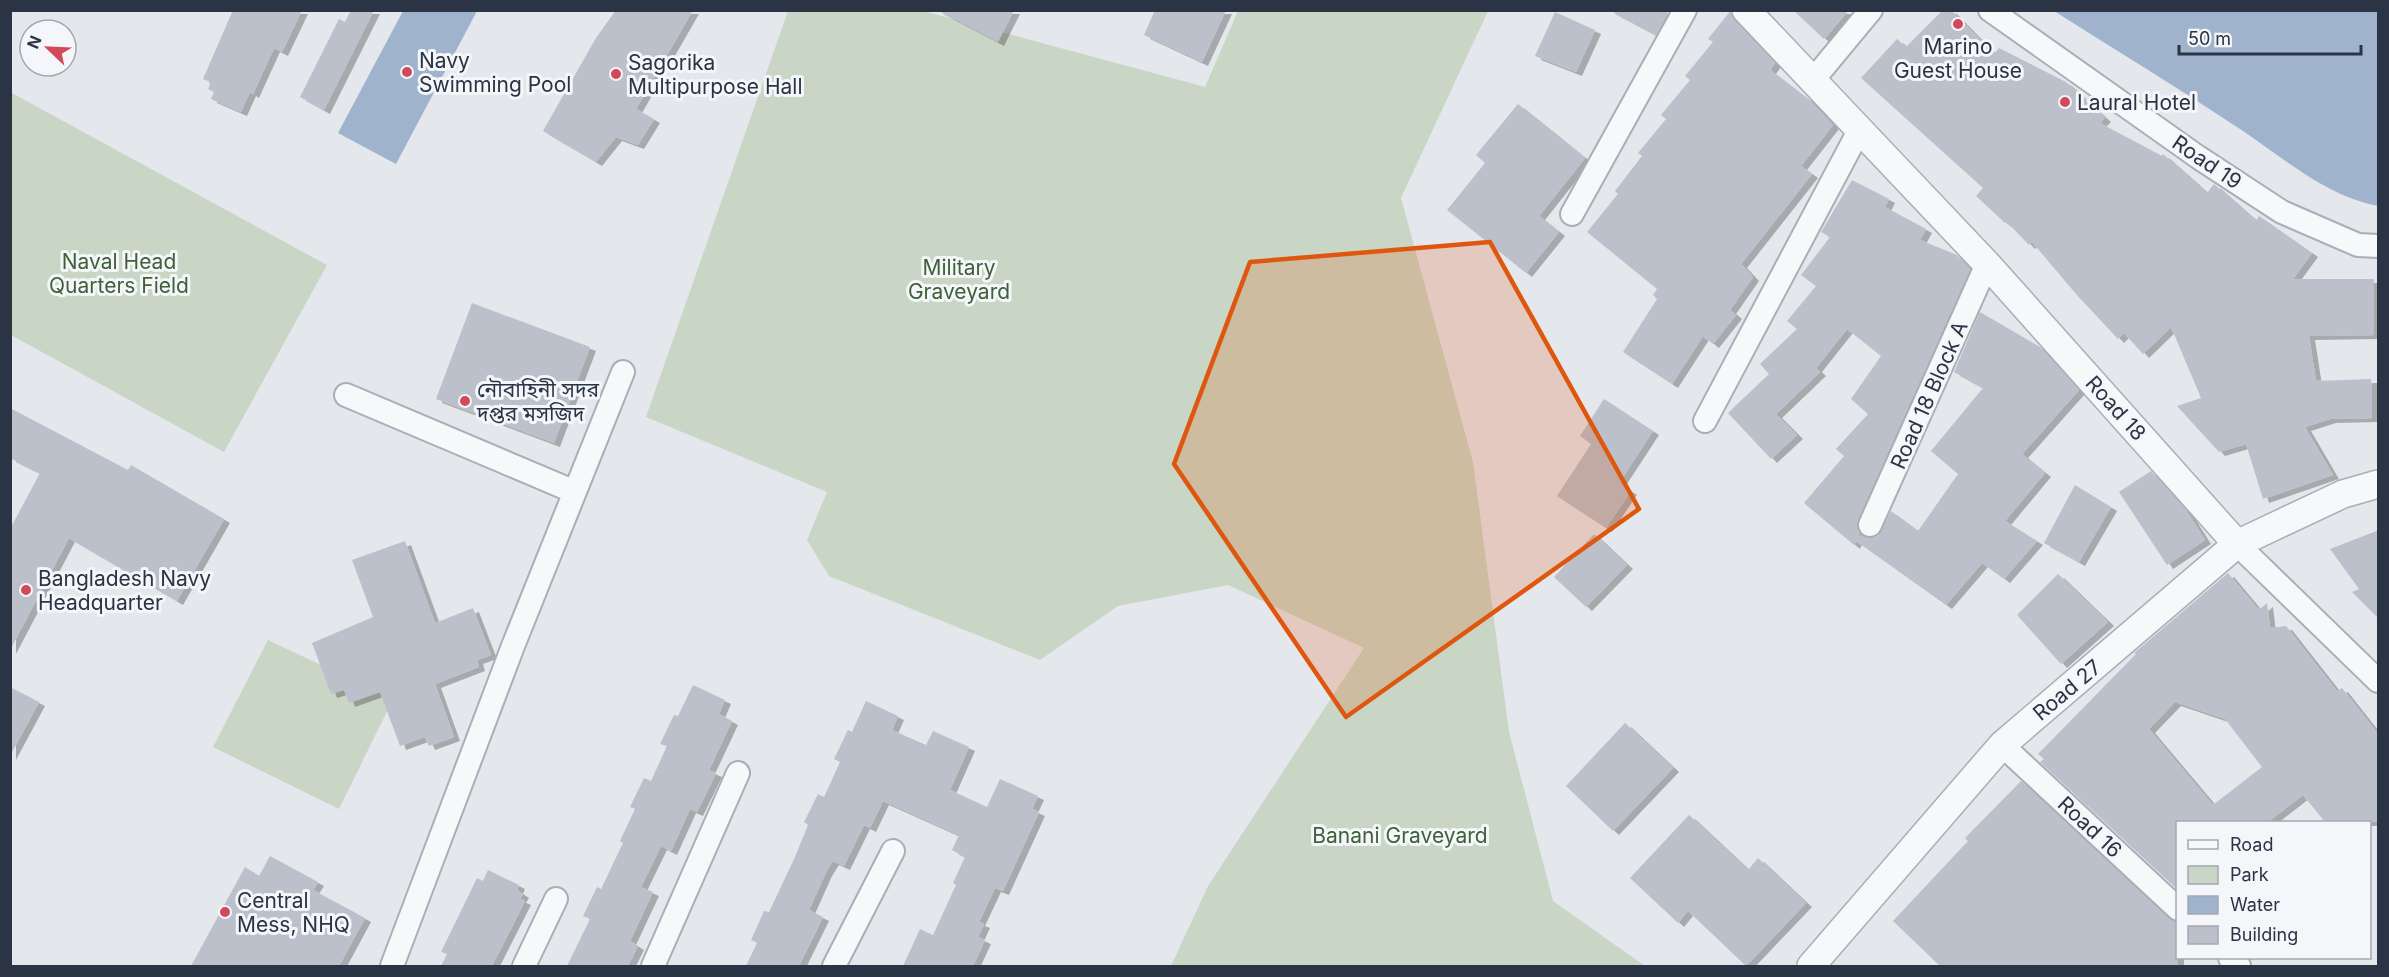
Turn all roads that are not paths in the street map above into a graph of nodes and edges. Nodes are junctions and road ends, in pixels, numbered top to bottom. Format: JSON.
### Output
{"nodes":[{"id":1,"x":1684,"y":10,"type":"edge"},
{"id":2,"x":1746,"y":10,"type":"edge"},
{"id":3,"x":1871,"y":10,"type":"edge"},
{"id":4,"x":1990,"y":10,"type":"edge"},
{"id":5,"x":1813,"y":80,"type":"junction"},
{"id":6,"x":1860,"y":129,"type":"junction"},
{"id":7,"x":1572,"y":214,"type":"dead end"},
{"id":8,"x":2379,"y":246,"type":"edge"},
{"id":9,"x":1987,"y":264,"type":"junction"},
{"id":10,"x":623,"y":372,"type":"dead end"},
{"id":11,"x":346,"y":395,"type":"dead end"},
{"id":12,"x":1705,"y":421,"type":"dead end"},
{"id":13,"x":2379,"y":484,"type":"edge"},
{"id":14,"x":575,"y":492,"type":"junction"},
{"id":15,"x":1870,"y":525,"type":"dead end"},
{"id":16,"x":2237,"y":544,"type":"junction"},
{"id":17,"x":2379,"y":681,"type":"edge"},
{"id":18,"x":2002,"y":745,"type":"junction"},
{"id":19,"x":738,"y":773,"type":"dead end"},
{"id":20,"x":893,"y":851,"type":"dead end"},
{"id":21,"x":556,"y":899,"type":"dead end"},
{"id":22,"x":2176,"y":907,"type":"edge"},
{"id":23,"x":1822,"y":963,"type":"edge"},
{"id":24,"x":392,"y":966,"type":"edge"},
{"id":25,"x":524,"y":966,"type":"edge"},
{"id":26,"x":653,"y":966,"type":"edge"},
{"id":27,"x":834,"y":966,"type":"edge"}],
"edges":[{"from":1,"to":7,"type":"street"},
{"from":2,"to":5,"type":"street","name":"Road 18"},
{"from":3,"to":5,"type":"street"},
{"from":4,"to":8,"type":"street","name":"Road 19"},
{"from":5,"to":6,"type":"street","name":"Road 18"},
{"from":6,"to":9,"type":"street","name":"Road 18"},
{"from":6,"to":12,"type":"street"},
{"from":9,"to":15,"type":"street","name":"Road 18 Block A"},
{"from":9,"to":16,"type":"street","name":"Road 18"},
{"from":10,"to":14,"type":"street"},
{"from":11,"to":14,"type":"street"},
{"from":13,"to":16,"type":"street","name":"Road 27"},
{"from":14,"to":24,"type":"street"},
{"from":16,"to":17,"type":"street","name":"Road 18"},
{"from":16,"to":18,"type":"street","name":"Road 27"},
{"from":18,"to":22,"type":"street","name":"Road 16"},
{"from":18,"to":23,"type":"street","name":"Road 27"},
{"from":19,"to":26,"type":"street"},
{"from":20,"to":27,"type":"street"},
{"from":21,"to":25,"type":"street"}]}
